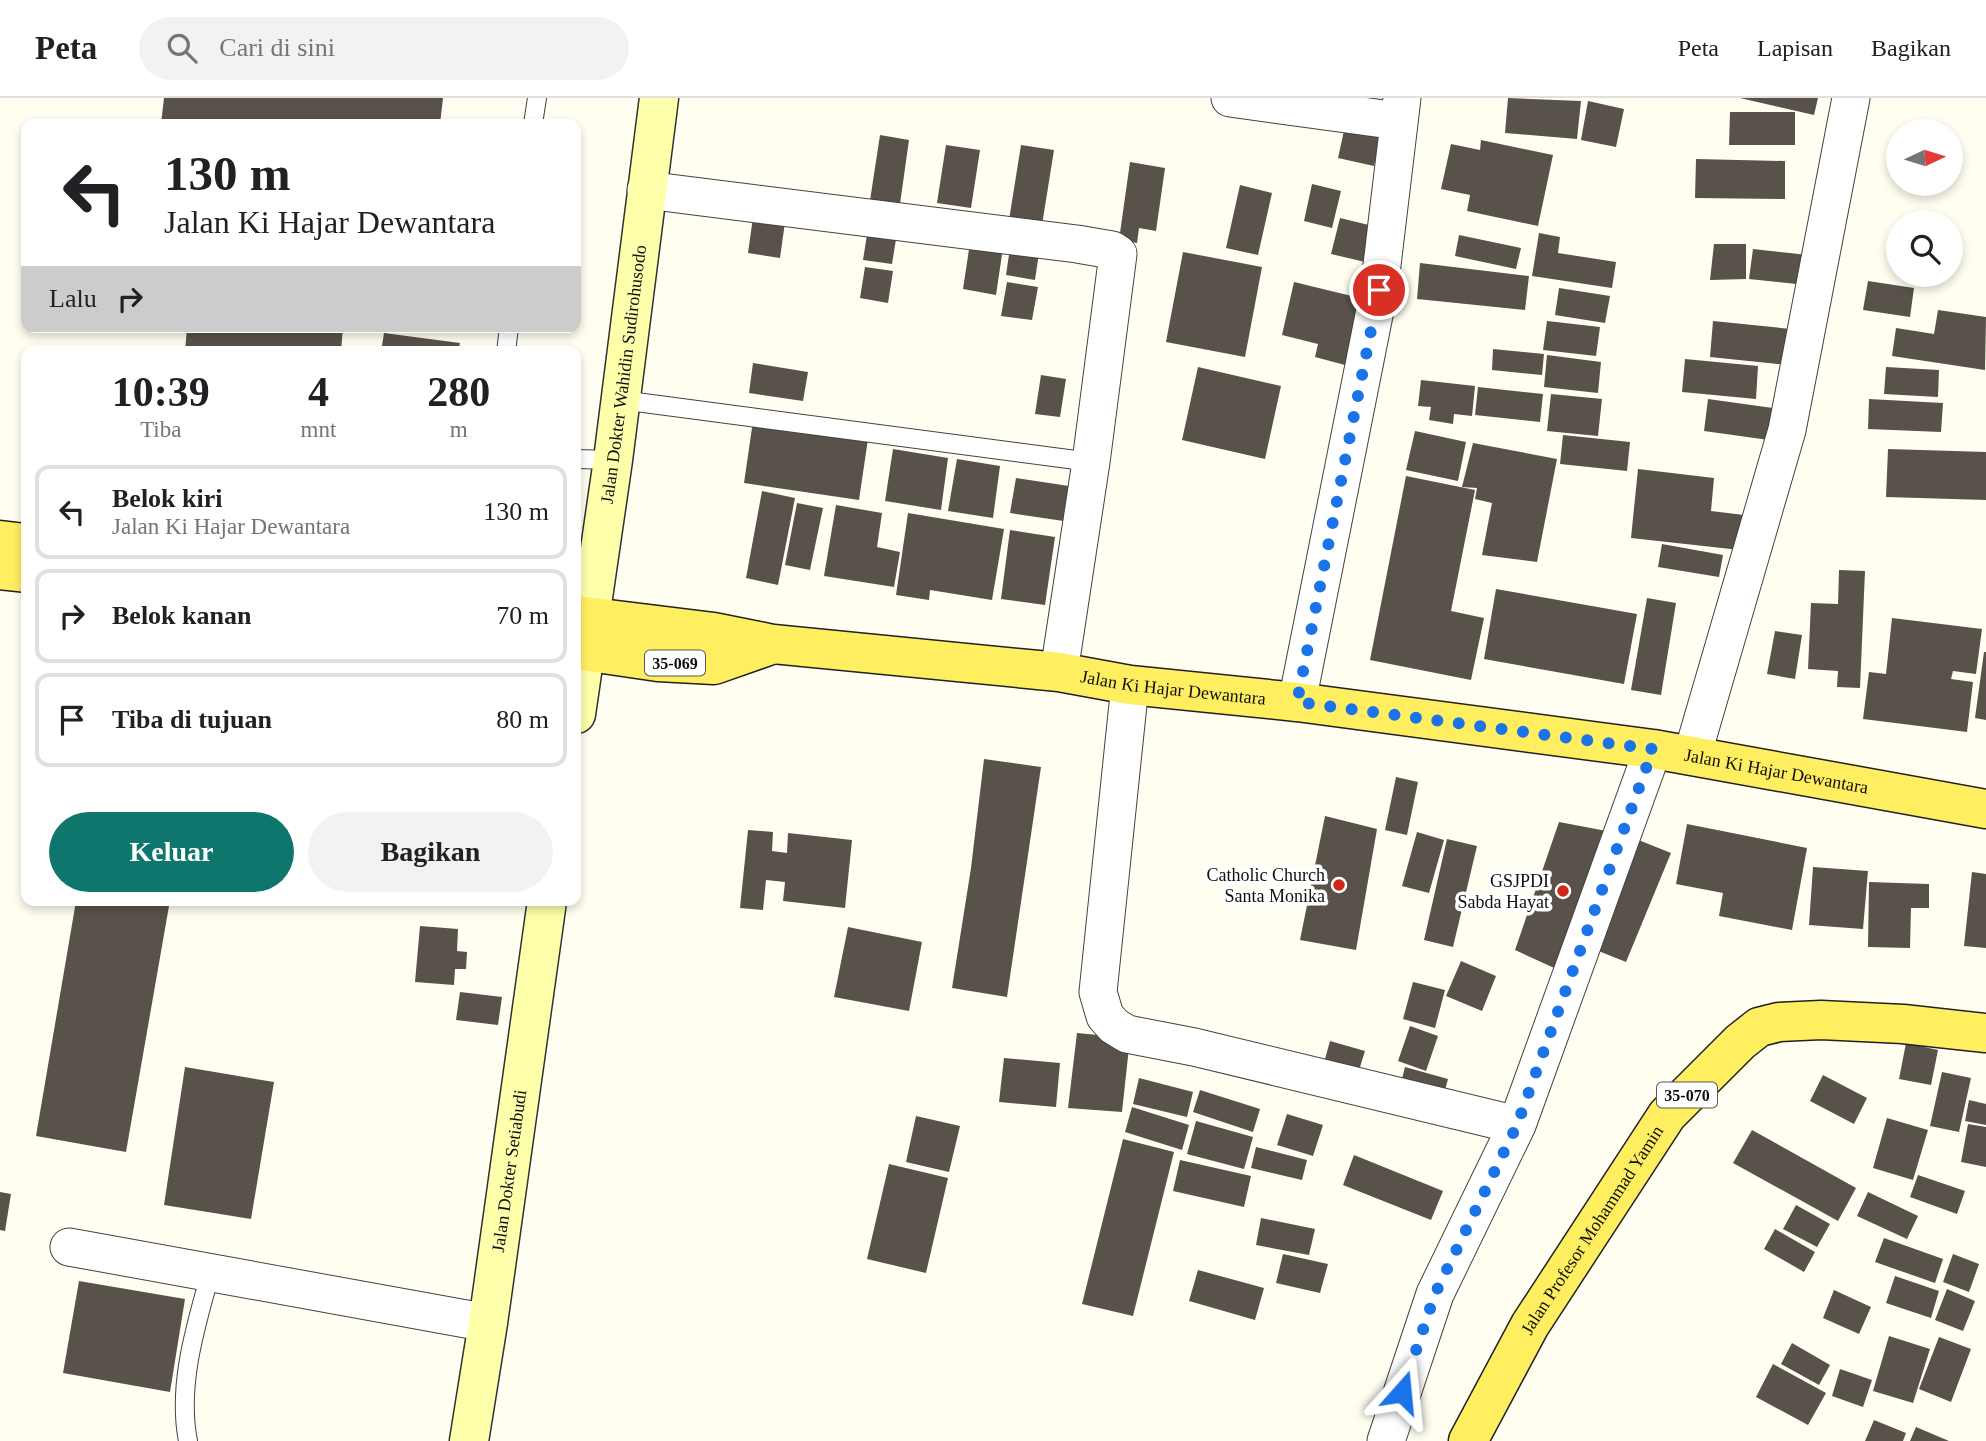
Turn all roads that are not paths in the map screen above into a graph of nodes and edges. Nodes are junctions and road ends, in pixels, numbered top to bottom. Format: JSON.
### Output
{"nodes":[{"id":1,"x":537,"y":98,"type":"edge"},
{"id":2,"x":659,"y":98,"type":"edge"},
{"id":3,"x":1230,"y":98,"type":"edge"},
{"id":4,"x":1851,"y":98,"type":"edge"},
{"id":5,"x":1400,"y":110,"type":"edge"},
{"id":6,"x":534,"y":119,"type":"edge"},
{"id":7,"x":646,"y":190,"type":"junction"},
{"id":8,"x":621,"y":400,"type":"junction"},
{"id":9,"x":581,"y":459,"type":"edge"},
{"id":10,"x":613,"y":460,"type":"junction"},
{"id":11,"x":1091,"y":462,"type":"junction"},
{"id":12,"x":0,"y":540,"type":"edge"},
{"id":13,"x":21,"y":542,"type":"edge"},
{"id":14,"x":0,"y":570,"type":"edge"},
{"id":15,"x":21,"y":572,"type":"edge"},
{"id":16,"x":582,"y":633,"type":"edge"},
{"id":17,"x":1059,"y":672,"type":"junction"},
{"id":18,"x":1130,"y":685,"type":"junction"},
{"id":19,"x":1297,"y":702,"type":"junction"},
{"id":20,"x":1653,"y":749,"type":"junction"},
{"id":21,"x":1692,"y":757,"type":"junction"},
{"id":22,"x":1986,"y":809,"type":"edge"},
{"id":23,"x":546,"y":906,"type":"edge"},
{"id":24,"x":1986,"y":1033,"type":"edge"},
{"id":25,"x":1517,"y":1125,"type":"junction"},
{"id":26,"x":69,"y":1247,"type":"dead end"},
{"id":27,"x":211,"y":1272,"type":"junction"},
{"id":28,"x":488,"y":1323,"type":"junction"},
{"id":29,"x":1507,"y":1367,"type":"junction"},
{"id":30,"x":188,"y":1441,"type":"edge"},
{"id":31,"x":469,"y":1441,"type":"edge"},
{"id":32,"x":1386,"y":1441,"type":"edge"},
{"id":33,"x":1468,"y":1441,"type":"edge"},
{"id":34,"x":1480,"y":1441,"type":"edge"}],
"edges":[{"from":1,"to":6,"type":"lane"},
{"from":2,"to":7,"type":"main road","name":"Jalan Dokter Wahidin Sudirohusodo"},
{"from":3,"to":5,"type":"street"},
{"from":4,"to":21,"type":"street"},
{"from":5,"to":19,"type":"street"},
{"from":7,"to":8,"type":"main road","name":"Jalan Dokter Wahidin Sudirohusodo"},
{"from":7,"to":11,"type":"street"},
{"from":8,"to":10,"type":"main road","name":"Jalan Dokter Wahidin Sudirohusodo"},
{"from":8,"to":11,"type":"lane"},
{"from":9,"to":10,"type":"lane"},
{"from":10,"to":16,"type":"main road","name":"Jalan Dokter Wahidin Sudirohusodo"},
{"from":11,"to":17,"type":"street"},
{"from":12,"to":13,"type":"main road"},
{"from":14,"to":15,"type":"main road"},
{"from":16,"to":17,"type":"main road","name":"Jalan Ki Hajar Dewantara","number":"35-069"},
{"from":17,"to":18,"type":"main road","name":"Jalan Ki Hajar Dewantara","number":"35-069"},
{"from":18,"to":19,"type":"main road","name":"Jalan Ki Hajar Dewantara","number":"35-069"},
{"from":18,"to":25,"type":"street"},
{"from":19,"to":20,"type":"main road","name":"Jalan Ki Hajar Dewantara","number":"35-069"},
{"from":20,"to":21,"type":"main road","name":"Jalan Ki Hajar Dewantara","number":"35-069"},
{"from":20,"to":25,"type":"street"},
{"from":21,"to":22,"type":"main road","name":"Jalan Ki Hajar Dewantara","number":"35-069"},
{"from":23,"to":28,"type":"main road","name":"Jalan Dokter Setiabudi"},
{"from":24,"to":29,"type":"main road","name":"Jalan Profesor Mohammad Yamin","number":"35-070"},
{"from":25,"to":32,"type":"street"},
{"from":26,"to":27,"type":"street"},
{"from":27,"to":28,"type":"street"},
{"from":27,"to":30,"type":"lane"},
{"from":28,"to":31,"type":"main road","name":"Jalan Dokter Setiabudi"},
{"from":29,"to":33,"type":"main road","number":"35-070"},
{"from":29,"to":34,"type":"main road","name":"Jalan Profesor Mohammad Yamin"}]}
